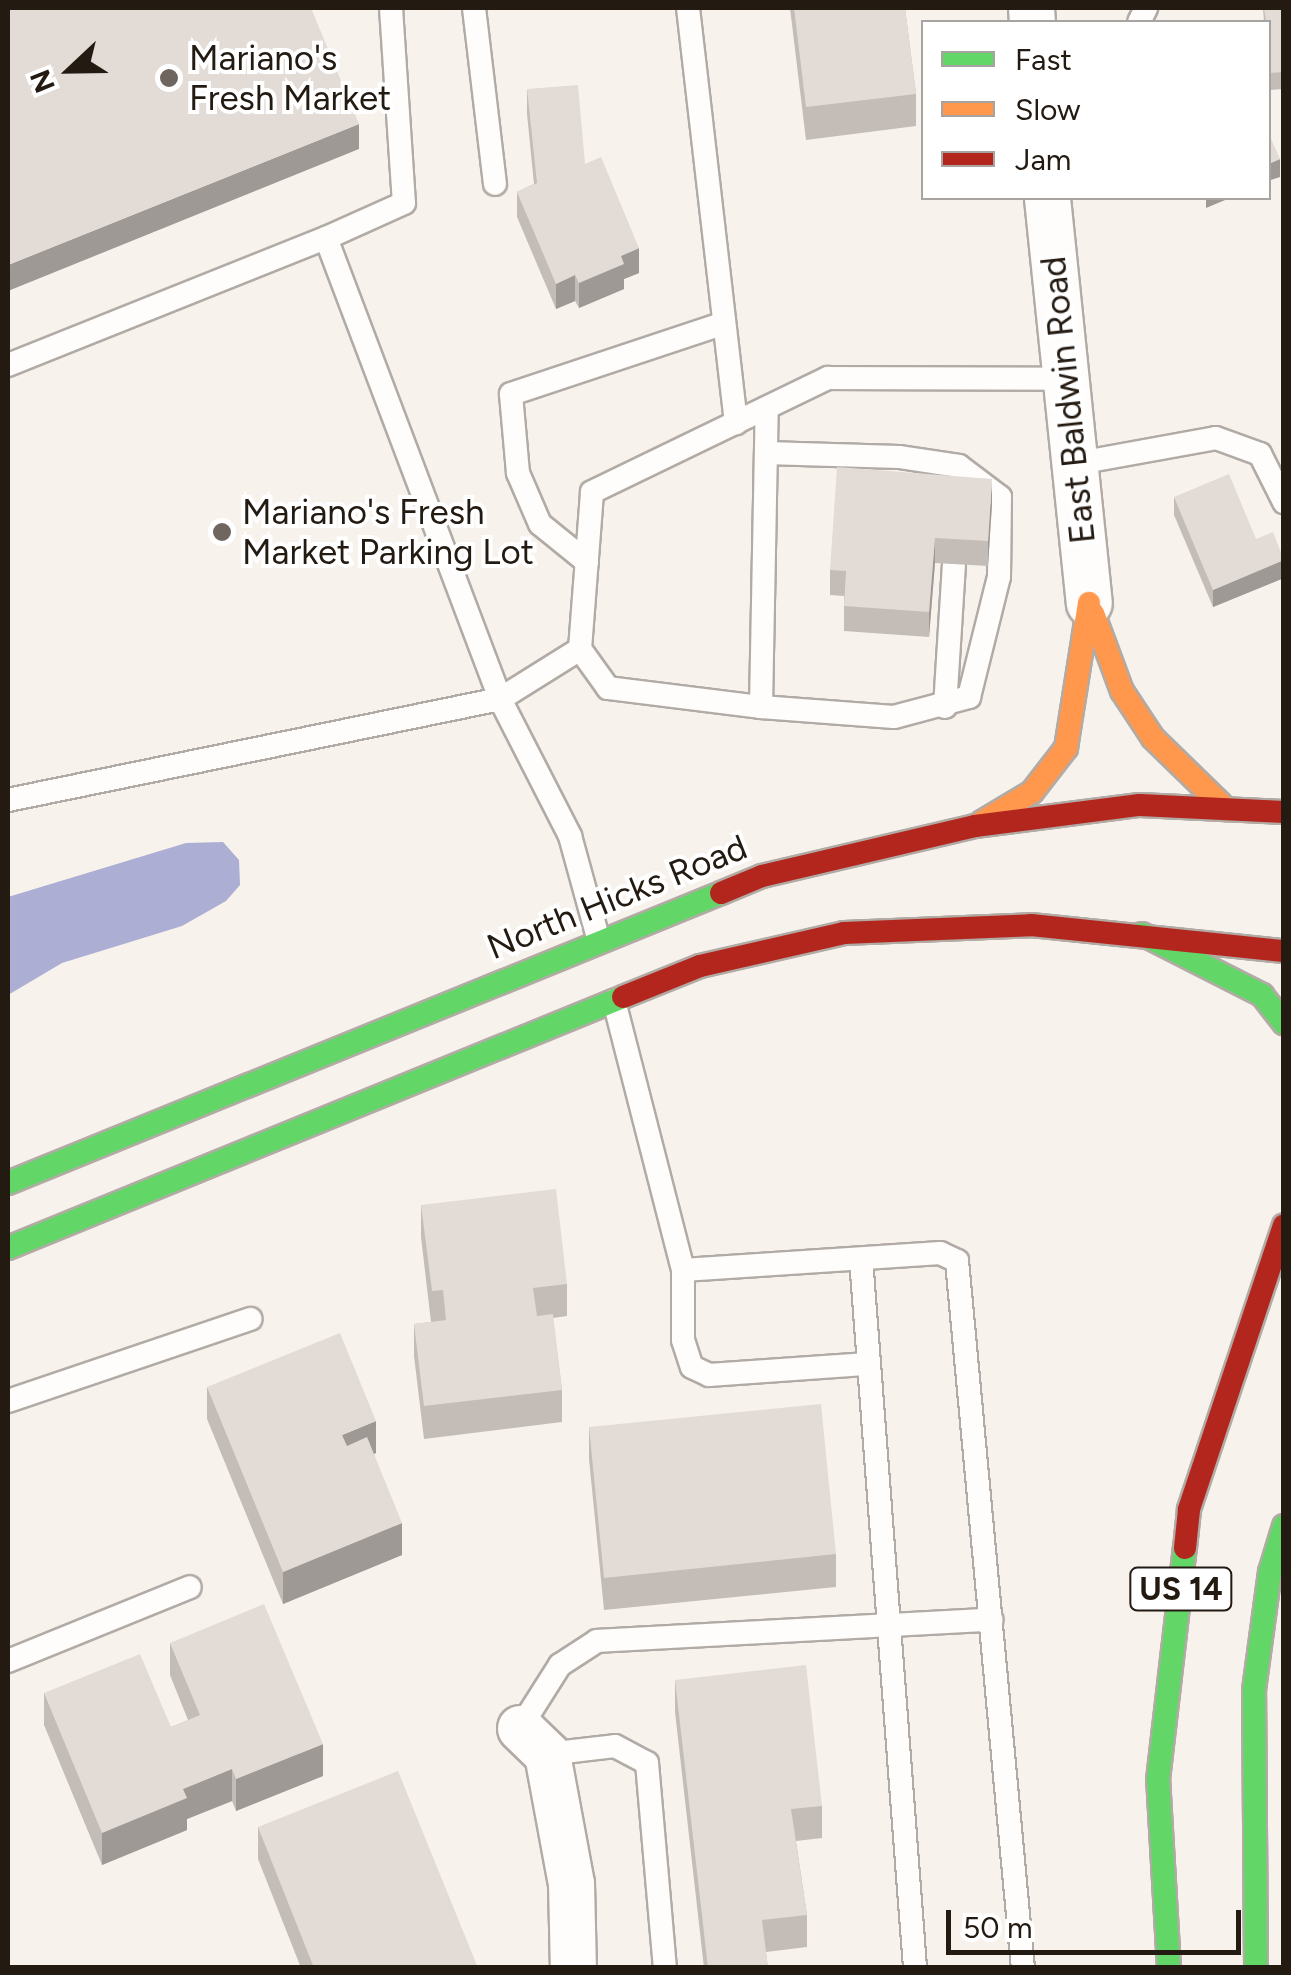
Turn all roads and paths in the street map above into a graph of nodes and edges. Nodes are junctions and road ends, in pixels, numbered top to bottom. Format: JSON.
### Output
{"nodes":[{"id":1,"x":391,"y":8,"type":"edge"},
{"id":2,"x":474,"y":8,"type":"edge"},
{"id":3,"x":688,"y":8,"type":"edge"},
{"id":4,"x":495,"y":184,"type":"dead end"},
{"id":5,"x":1047,"y":200,"type":"edge"},
{"id":6,"x":326,"y":238,"type":"junction"},
{"id":7,"x":722,"y":324,"type":"junction"},
{"id":8,"x":8,"y":365,"type":"edge"},
{"id":9,"x":1063,"y":379,"type":"junction"},
{"id":10,"x":767,"y":408,"type":"junction"},
{"id":11,"x":736,"y":422,"type":"junction"},
{"id":12,"x":766,"y":452,"type":"junction"},
{"id":13,"x":1073,"y":464,"type":"junction"},
{"id":14,"x":959,"y":466,"type":"junction"},
{"id":15,"x":958,"y":501,"type":"edge"},
{"id":16,"x":1284,"y":502,"type":"edge"},
{"id":17,"x":587,"y":562,"type":"junction"},
{"id":18,"x":954,"y":564,"type":"edge"},
{"id":19,"x":1090,"y":603,"type":"junction"},
{"id":20,"x":580,"y":649,"type":"junction"},
{"id":21,"x":500,"y":698,"type":"junction"},
{"id":22,"x":945,"y":706,"type":"junction"},
{"id":23,"x":761,"y":707,"type":"junction"},
{"id":24,"x":8,"y":800,"type":"edge"},
{"id":25,"x":1226,"y":810,"type":"junction"},
{"id":26,"x":1284,"y":812,"type":"edge"},
{"id":27,"x":975,"y":826,"type":"junction"},
{"id":28,"x":1142,"y":934,"type":"junction"},
{"id":29,"x":599,"y":941,"type":"junction"},
{"id":30,"x":1284,"y":951,"type":"edge"},
{"id":31,"x":592,"y":972,"type":"dead end"},
{"id":32,"x":569,"y":994,"type":"dead end"},
{"id":33,"x":614,"y":1001,"type":"junction"},
{"id":34,"x":1284,"y":1023,"type":"edge"},
{"id":35,"x":497,"y":1048,"type":"junction"},
{"id":36,"x":8,"y":1183,"type":"edge"},
{"id":37,"x":1284,"y":1224,"type":"edge"},
{"id":38,"x":8,"y":1248,"type":"edge"},
{"id":39,"x":861,"y":1259,"type":"junction"},
{"id":40,"x":683,"y":1270,"type":"junction"},
{"id":41,"x":250,"y":1319,"type":"dead end"},
{"id":42,"x":868,"y":1364,"type":"junction"},
{"id":43,"x":8,"y":1401,"type":"edge"},
{"id":44,"x":1284,"y":1526,"type":"edge"},
{"id":45,"x":190,"y":1587,"type":"dead end"},
{"id":46,"x":991,"y":1620,"type":"junction"},
{"id":47,"x":885,"y":1626,"type":"junction"},
{"id":48,"x":8,"y":1661,"type":"edge"},
{"id":49,"x":534,"y":1741,"type":"junction"},
{"id":50,"x":572,"y":1968,"type":"edge"},
{"id":51,"x":665,"y":1968,"type":"edge"},
{"id":52,"x":915,"y":1968,"type":"edge"},
{"id":53,"x":1023,"y":1968,"type":"edge"},
{"id":54,"x":1169,"y":1968,"type":"edge"},
{"id":55,"x":1256,"y":1968,"type":"edge"}],
"edges":[{"from":1,"to":6,"type":"lane"},
{"from":2,"to":4,"type":"lane"},
{"from":3,"to":7,"type":"lane"},
{"from":5,"to":9,"type":"street","name":"East Baldwin Road"},
{"from":6,"to":8,"type":"lane"},
{"from":6,"to":21,"type":"lane"},
{"from":7,"to":11,"type":"lane"},
{"from":7,"to":17,"type":"lane"},
{"from":9,"to":10,"type":"lane"},
{"from":9,"to":13,"type":"street","name":"East Baldwin Road"},
{"from":10,"to":11,"type":"lane"},
{"from":10,"to":12,"type":"lane"},
{"from":11,"to":17,"type":"lane"},
{"from":12,"to":14,"type":"lane"},
{"from":12,"to":23,"type":"lane"},
{"from":13,"to":16,"type":"lane"},
{"from":13,"to":19,"type":"street","name":"East Baldwin Road"},
{"from":14,"to":15,"type":"lane"},
{"from":14,"to":22,"type":"lane"},
{"from":17,"to":20,"type":"lane"},
{"from":18,"to":22,"type":"lane"},
{"from":19,"to":25,"type":"main road"},
{"from":19,"to":27,"type":"main road"},
{"from":20,"to":21,"type":"lane"},
{"from":20,"to":23,"type":"lane"},
{"from":21,"to":24,"type":"lane"},
{"from":21,"to":29,"type":"lane"},
{"from":22,"to":23,"type":"lane"},
{"from":25,"to":26,"type":"main road","name":"North Hicks Road"},
{"from":25,"to":27,"type":"main road","name":"North Hicks Road"},
{"from":27,"to":29,"type":"main road","name":"North Hicks Road"},
{"from":28,"to":30,"type":"main road"},
{"from":28,"to":33,"type":"main road"},
{"from":28,"to":34,"type":"main road"},
{"from":29,"to":31,"type":"main road"},
{"from":29,"to":36,"type":"main road","name":"North Hicks Road"},
{"from":32,"to":35,"type":"main road"},
{"from":33,"to":35,"type":"main road"},
{"from":33,"to":40,"type":"lane"},
{"from":35,"to":38,"type":"main road"},
{"from":37,"to":54,"type":"main road","number":"US 14"},
{"from":39,"to":40,"type":"lane"},
{"from":39,"to":42,"type":"lane"},
{"from":39,"to":46,"type":"lane"},
{"from":40,"to":42,"type":"lane"},
{"from":41,"to":43,"type":"lane"},
{"from":42,"to":47,"type":"lane"},
{"from":44,"to":55,"type":"main road","number":"US 14"},
{"from":45,"to":48,"type":"lane"},
{"from":46,"to":47,"type":"lane"},
{"from":46,"to":53,"type":"lane"},
{"from":47,"to":49,"type":"lane"},
{"from":47,"to":52,"type":"lane"},
{"from":49,"to":50,"type":"street"},
{"from":49,"to":51,"type":"lane"}]}
